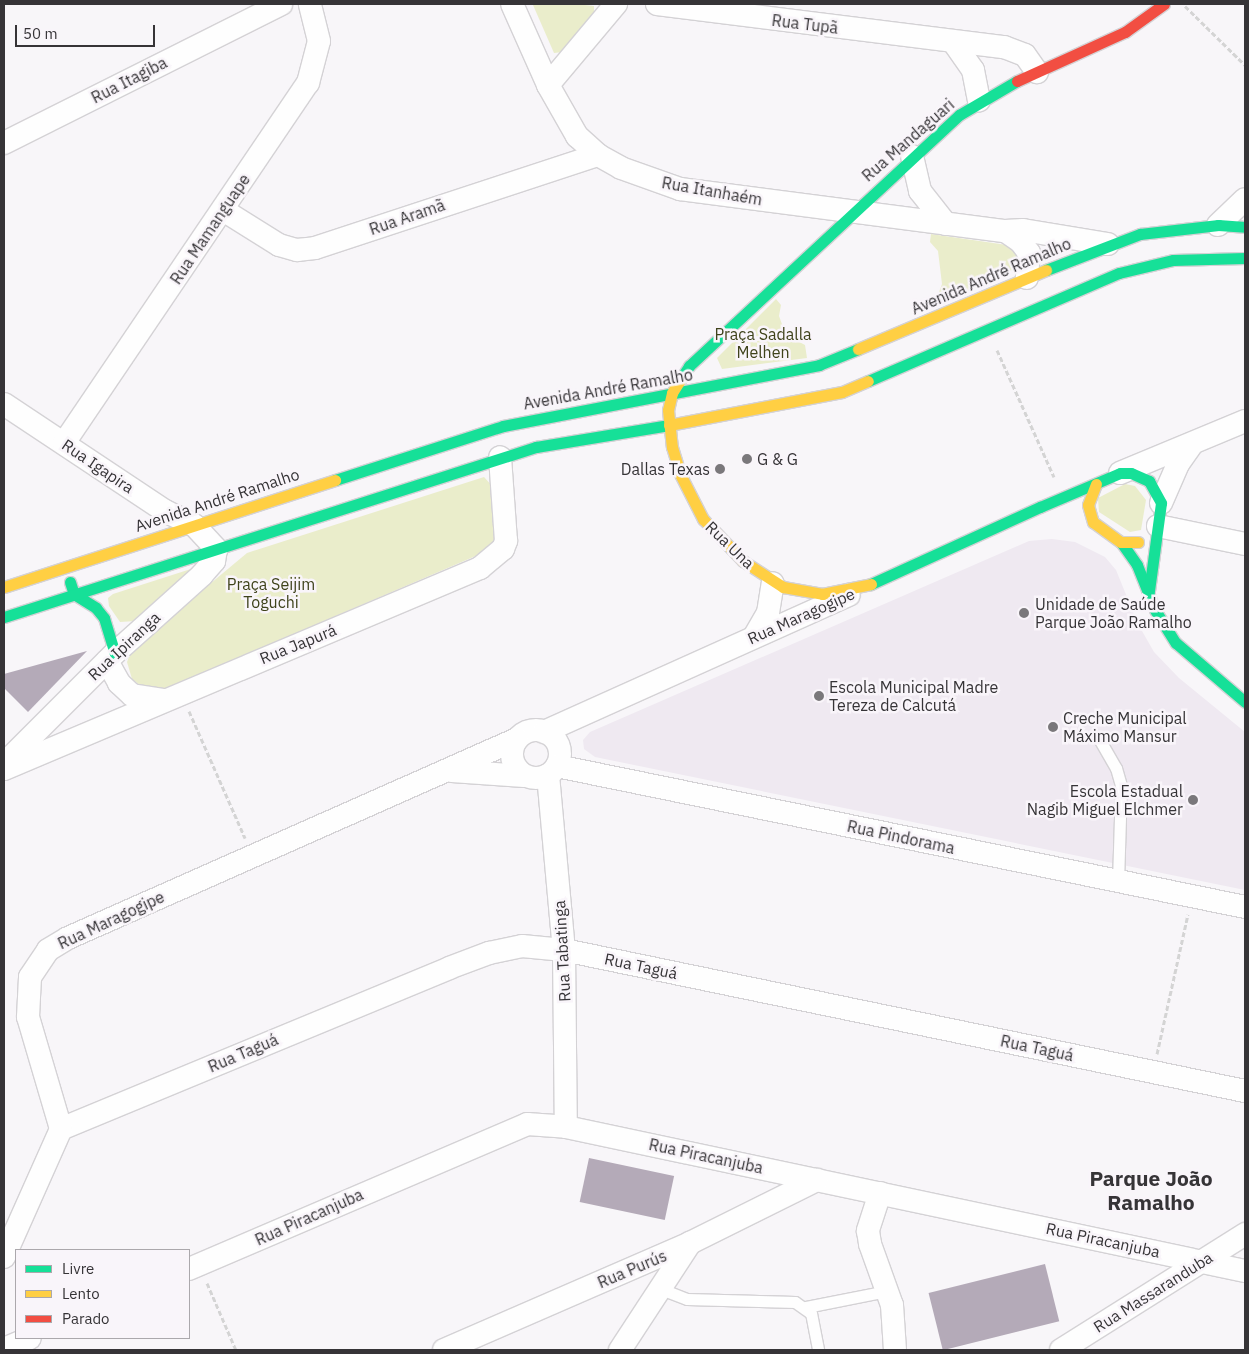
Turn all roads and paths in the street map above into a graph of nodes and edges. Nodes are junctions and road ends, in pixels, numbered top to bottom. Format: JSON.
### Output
{"nodes":[{"id":1,"x":281,"y":4,"type":"edge"},
{"id":2,"x":310,"y":4,"type":"edge"},
{"id":3,"x":512,"y":4,"type":"edge"},
{"id":4,"x":616,"y":4,"type":"edge"},
{"id":5,"x":656,"y":4,"type":"edge"},
{"id":6,"x":789,"y":4,"type":"edge"},
{"id":7,"x":1164,"y":4,"type":"edge"},
{"id":8,"x":1183,"y":4,"type":"edge"},
{"id":9,"x":801,"y":23,"type":"junction"},
{"id":10,"x":954,"y":43,"type":"junction"},
{"id":11,"x":1245,"y":65,"type":"edge"},
{"id":12,"x":1037,"y":72,"type":"junction"},
{"id":13,"x":548,"y":85,"type":"junction"},
{"id":14,"x":979,"y":100,"type":"junction"},
{"id":15,"x":4,"y":143,"type":"edge"},
{"id":16,"x":598,"y":155,"type":"junction"},
{"id":17,"x":912,"y":156,"type":"junction"},
{"id":18,"x":1245,"y":199,"type":"edge"},
{"id":19,"x":223,"y":210,"type":"junction"},
{"id":20,"x":851,"y":212,"type":"junction"},
{"id":21,"x":946,"y":224,"type":"junction"},
{"id":22,"x":1245,"y":227,"type":"edge"},
{"id":23,"x":1005,"y":232,"type":"junction"},
{"id":24,"x":1220,"y":234,"type":"junction"},
{"id":25,"x":1108,"y":244,"type":"junction"},
{"id":26,"x":1227,"y":257,"type":"junction"},
{"id":27,"x":1245,"y":258,"type":"edge"},
{"id":28,"x":1027,"y":278,"type":"junction"},
{"id":29,"x":988,"y":329,"type":"junction"},
{"id":30,"x":708,"y":350,"type":"junction"},
{"id":31,"x":803,"y":378,"type":"junction"},
{"id":32,"x":707,"y":388,"type":"junction"},
{"id":33,"x":672,"y":393,"type":"junction"},
{"id":34,"x":806,"y":401,"type":"junction"},
{"id":35,"x":4,"y":404,"type":"edge"},
{"id":36,"x":695,"y":420,"type":"junction"},
{"id":37,"x":1245,"y":421,"type":"edge"},
{"id":38,"x":670,"y":424,"type":"junction"},
{"id":39,"x":64,"y":443,"type":"junction"},
{"id":40,"x":1192,"y":444,"type":"junction"},
{"id":41,"x":500,"y":457,"type":"junction"},
{"id":42,"x":1120,"y":473,"type":"junction"},
{"id":43,"x":680,"y":474,"type":"junction"},
{"id":44,"x":1096,"y":484,"type":"junction"},
{"id":45,"x":1063,"y":498,"type":"junction"},
{"id":46,"x":1161,"y":503,"type":"junction"},
{"id":47,"x":1059,"y":514,"type":"dead end"},
{"id":48,"x":1026,"y":516,"type":"junction"},
{"id":49,"x":1075,"y":517,"type":"dead end"},
{"id":50,"x":1093,"y":522,"type":"junction"},
{"id":51,"x":194,"y":525,"type":"junction"},
{"id":52,"x":1157,"y":529,"type":"junction"},
{"id":53,"x":1121,"y":542,"type":"junction"},
{"id":54,"x":1245,"y":544,"type":"edge"},
{"id":55,"x":216,"y":549,"type":"junction"},
{"id":56,"x":70,"y":566,"type":"junction"},
{"id":57,"x":773,"y":583,"type":"junction"},
{"id":58,"x":872,"y":584,"type":"junction"},
{"id":59,"x":4,"y":587,"type":"edge"},
{"id":60,"x":1149,"y":591,"type":"junction"},
{"id":61,"x":74,"y":594,"type":"junction"},
{"id":62,"x":4,"y":617,"type":"edge"},
{"id":63,"x":754,"y":637,"type":"junction"},
{"id":64,"x":111,"y":657,"type":"junction"},
{"id":65,"x":172,"y":696,"type":"junction"},
{"id":66,"x":1245,"y":702,"type":"edge"},
{"id":67,"x":1098,"y":737,"type":"dead end"},
{"id":68,"x":517,"y":739,"type":"junction"},
{"id":69,"x":552,"y":755,"type":"junction"},
{"id":70,"x":4,"y":764,"type":"edge"},
{"id":71,"x":4,"y":769,"type":"edge"},
{"id":72,"x":448,"y":771,"type":"junction"},
{"id":73,"x":524,"y":776,"type":"junction"},
{"id":74,"x":253,"y":857,"type":"junction"},
{"id":75,"x":1118,"y":881,"type":"junction"},
{"id":76,"x":1192,"y":896,"type":"junction"},
{"id":77,"x":1245,"y":907,"type":"edge"},
{"id":78,"x":564,"y":950,"type":"junction"},
{"id":79,"x":1153,"y":1072,"type":"junction"},
{"id":80,"x":1245,"y":1091,"type":"edge"},
{"id":81,"x":566,"y":1127,"type":"junction"},
{"id":82,"x":61,"y":1129,"type":"junction"},
{"id":83,"x":816,"y":1180,"type":"junction"},
{"id":84,"x":880,"y":1193,"type":"junction"},
{"id":85,"x":1245,"y":1234,"type":"edge"},
{"id":86,"x":690,"y":1243,"type":"junction"},
{"id":87,"x":4,"y":1256,"type":"edge"},
{"id":88,"x":1202,"y":1262,"type":"junction"},
{"id":89,"x":194,"y":1267,"type":"edge"},
{"id":90,"x":1245,"y":1271,"type":"edge"},
{"id":91,"x":661,"y":1289,"type":"junction"},
{"id":92,"x":887,"y":1291,"type":"junction"},
{"id":93,"x":806,"y":1307,"type":"junction"},
{"id":94,"x":28,"y":1339,"type":"edge"},
{"id":95,"x":4,"y":1349,"type":"edge"},
{"id":96,"x":236,"y":1350,"type":"edge"},
{"id":97,"x":444,"y":1350,"type":"edge"},
{"id":98,"x":620,"y":1350,"type":"edge"},
{"id":99,"x":818,"y":1350,"type":"edge"},
{"id":100,"x":896,"y":1350,"type":"edge"},
{"id":101,"x":1061,"y":1350,"type":"edge"}],
"edges":[{"from":1,"to":15,"type":"street","name":"Rua Itagiba"},
{"from":2,"to":19,"type":"street","name":"Rua Mamanguape"},
{"from":3,"to":13,"type":"street","name":"Rua Itanhaém"},
{"from":4,"to":13,"type":"street"},
{"from":5,"to":9,"type":"street","name":"Rua Tupã"},
{"from":6,"to":9,"type":"street"},
{"from":7,"to":12,"type":"main road","name":"Rua Mandaguari"},
{"from":8,"to":11,"type":"path"},
{"from":9,"to":10,"type":"street","name":"Rua Tupã"},
{"from":10,"to":12,"type":"street","name":"Rua Tupã"},
{"from":10,"to":14,"type":"street"},
{"from":12,"to":14,"type":"main road","name":"Rua Mandaguari"},
{"from":13,"to":16,"type":"street","name":"Rua Itanhaém"},
{"from":14,"to":17,"type":"main road","name":"Rua Mandaguari"},
{"from":16,"to":19,"type":"street","name":"Rua Aramã"},
{"from":16,"to":20,"type":"street","name":"Rua Itanhaém"},
{"from":17,"to":20,"type":"main road","name":"Rua Mandaguari"},
{"from":17,"to":21,"type":"street"},
{"from":18,"to":24,"type":"street"},
{"from":19,"to":39,"type":"street","name":"Rua Mamanguape"},
{"from":20,"to":21,"type":"street","name":"Rua Itanhaém"},
{"from":20,"to":30,"type":"main road","name":"Rua Mandaguari"},
{"from":21,"to":23,"type":"street","name":"Rua Itanhaém"},
{"from":22,"to":24,"type":"main road","name":"Avenida André Ramalho"},
{"from":23,"to":25,"type":"street","name":"Rua Itanhaém"},
{"from":23,"to":28,"type":"street","name":"Rua Itanhaém"},
{"from":24,"to":25,"type":"main road","name":"Avenida André Ramalho"},
{"from":24,"to":26,"type":"main road"},
{"from":25,"to":28,"type":"main road","name":"Avenida André Ramalho"},
{"from":26,"to":27,"type":"main road"},
{"from":26,"to":29,"type":"main road"},
{"from":28,"to":31,"type":"main road","name":"Avenida André Ramalho"},
{"from":29,"to":34,"type":"main road"},
{"from":29,"to":45,"type":"path"},
{"from":30,"to":32,"type":"main road"},
{"from":30,"to":33,"type":"main road","name":"Rua Mandaguari"},
{"from":31,"to":32,"type":"main road","name":"Avenida André Ramalho"},
{"from":31,"to":34,"type":"main road"},
{"from":32,"to":33,"type":"main road","name":"Avenida André Ramalho"},
{"from":32,"to":36,"type":"main road"},
{"from":33,"to":38,"type":"main road","name":"Rua Una"},
{"from":33,"to":51,"type":"main road","name":"Avenida André Ramalho"},
{"from":34,"to":36,"type":"main road"},
{"from":35,"to":39,"type":"street","name":"Rua Igapira"},
{"from":36,"to":38,"type":"main road"},
{"from":36,"to":43,"type":"main road"},
{"from":37,"to":40,"type":"street"},
{"from":38,"to":41,"type":"main road"},
{"from":38,"to":43,"type":"main road","name":"Rua Una"},
{"from":39,"to":51,"type":"street","name":"Rua Igapira"},
{"from":40,"to":42,"type":"street"},
{"from":40,"to":46,"type":"street"},
{"from":41,"to":55,"type":"main road"},
{"from":41,"to":65,"type":"street","name":"Rua Japurá"},
{"from":42,"to":44,"type":"main road"},
{"from":42,"to":46,"type":"main road"},
{"from":43,"to":57,"type":"main road","name":"Rua Una"},
{"from":44,"to":45,"type":"main road","name":"Rua Maragogipe"},
{"from":44,"to":50,"type":"main road"},
{"from":45,"to":48,"type":"main road","name":"Rua Maragogipe"},
{"from":46,"to":52,"type":"main road"},
{"from":47,"to":48,"type":"main road","name":"Rua Maragogipe"},
{"from":48,"to":58,"type":"main road","name":"Rua Maragogipe"},
{"from":49,"to":50,"type":"main road"},
{"from":50,"to":53,"type":"main road"},
{"from":51,"to":55,"type":"street"},
{"from":51,"to":56,"type":"main road","name":"Avenida André Ramalho"},
{"from":52,"to":53,"type":"main road"},
{"from":52,"to":54,"type":"street"},
{"from":52,"to":60,"type":"main road"},
{"from":53,"to":60,"type":"main road"},
{"from":55,"to":61,"type":"main road"},
{"from":55,"to":64,"type":"street","name":"Rua Ipiranga"},
{"from":56,"to":59,"type":"main road","name":"Avenida André Ramalho"},
{"from":56,"to":61,"type":"main road"},
{"from":57,"to":58,"type":"main road","name":"Rua Una"},
{"from":57,"to":63,"type":"street"},
{"from":58,"to":63,"type":"street","name":"Rua Maragogipe"},
{"from":60,"to":66,"type":"main road"},
{"from":61,"to":62,"type":"main road"},
{"from":61,"to":64,"type":"main road"},
{"from":63,"to":69,"type":"street","name":"Rua Maragogipe"},
{"from":64,"to":65,"type":"street"},
{"from":64,"to":70,"type":"street","name":"Rua Ipiranga"},
{"from":65,"to":71,"type":"street","name":"Rua Japurá"},
{"from":65,"to":74,"type":"path"},
{"from":67,"to":75,"type":"lane"},
{"from":68,"to":69,"type":"street"},
{"from":68,"to":72,"type":"street","name":"Rua Maragogipe"},
{"from":68,"to":73,"type":"street"},
{"from":69,"to":73,"type":"street"},
{"from":69,"to":75,"type":"street","name":"Rua Pindorama"},
{"from":69,"to":78,"type":"street","name":"Rua Tabatinga"},
{"from":72,"to":73,"type":"street","name":"Rua Maragogipe"},
{"from":72,"to":74,"type":"street","name":"Rua Maragogipe"},
{"from":74,"to":82,"type":"street","name":"Rua Maragogipe"},
{"from":75,"to":76,"type":"street","name":"Rua Pindorama"},
{"from":76,"to":77,"type":"street","name":"Rua Pindorama"},
{"from":76,"to":79,"type":"path"},
{"from":78,"to":79,"type":"street","name":"Rua Taguá"},
{"from":78,"to":81,"type":"street","name":"Rua Tabatinga"},
{"from":78,"to":82,"type":"street","name":"Rua Taguá"},
{"from":79,"to":80,"type":"street","name":"Rua Taguá"},
{"from":81,"to":83,"type":"street","name":"Rua Piracanjuba"},
{"from":81,"to":89,"type":"street","name":"Rua Piracanjuba"},
{"from":82,"to":87,"type":"street"},
{"from":83,"to":84,"type":"street","name":"Rua Piracanjuba"},
{"from":83,"to":86,"type":"street","name":"Rua Purús"},
{"from":84,"to":88,"type":"street","name":"Rua Piracanjuba"},
{"from":84,"to":92,"type":"street"},
{"from":85,"to":88,"type":"street","name":"Rua Massaranduba"},
{"from":86,"to":91,"type":"street"},
{"from":86,"to":97,"type":"street","name":"Rua Purús"},
{"from":88,"to":90,"type":"street","name":"Rua Piracanjuba"},
{"from":88,"to":101,"type":"street","name":"Rua Massaranduba"},
{"from":89,"to":96,"type":"path"},
{"from":91,"to":93,"type":"lane"},
{"from":91,"to":98,"type":"street"},
{"from":92,"to":93,"type":"lane"},
{"from":92,"to":100,"type":"street"},
{"from":93,"to":99,"type":"lane"},
{"from":94,"to":95,"type":"street"}]}
